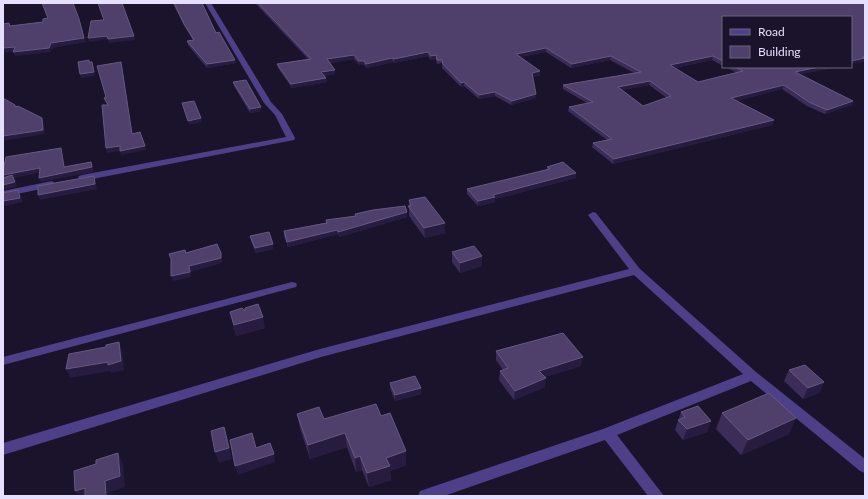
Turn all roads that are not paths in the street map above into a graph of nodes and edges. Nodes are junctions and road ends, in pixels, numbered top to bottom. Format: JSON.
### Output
{"nodes":[{"id":1,"x":208,"y":3,"type":"edge"},
{"id":2,"x":74,"y":180,"type":"edge"},
{"id":3,"x":58,"y":183,"type":"edge"},
{"id":4,"x":3,"y":194,"type":"edge"},
{"id":5,"x":593,"y":215,"type":"dead end"},
{"id":6,"x":636,"y":271,"type":"junction"},
{"id":7,"x":292,"y":286,"type":"dead end"},
{"id":8,"x":3,"y":361,"type":"edge"},
{"id":9,"x":752,"y":375,"type":"junction"},
{"id":10,"x":608,"y":433,"type":"junction"},
{"id":11,"x":3,"y":449,"type":"edge"},
{"id":12,"x":865,"y":467,"type":"edge"},
{"id":13,"x":425,"y":496,"type":"edge"},
{"id":14,"x":657,"y":496,"type":"edge"}],
"edges":[{"from":1,"to":2,"type":"street"},
{"from":3,"to":4,"type":"street"},
{"from":5,"to":6,"type":"street"},
{"from":6,"to":9,"type":"street"},
{"from":6,"to":11,"type":"street"},
{"from":7,"to":8,"type":"street"},
{"from":9,"to":10,"type":"street"},
{"from":9,"to":12,"type":"street"},
{"from":10,"to":13,"type":"street"},
{"from":10,"to":14,"type":"street"}]}
